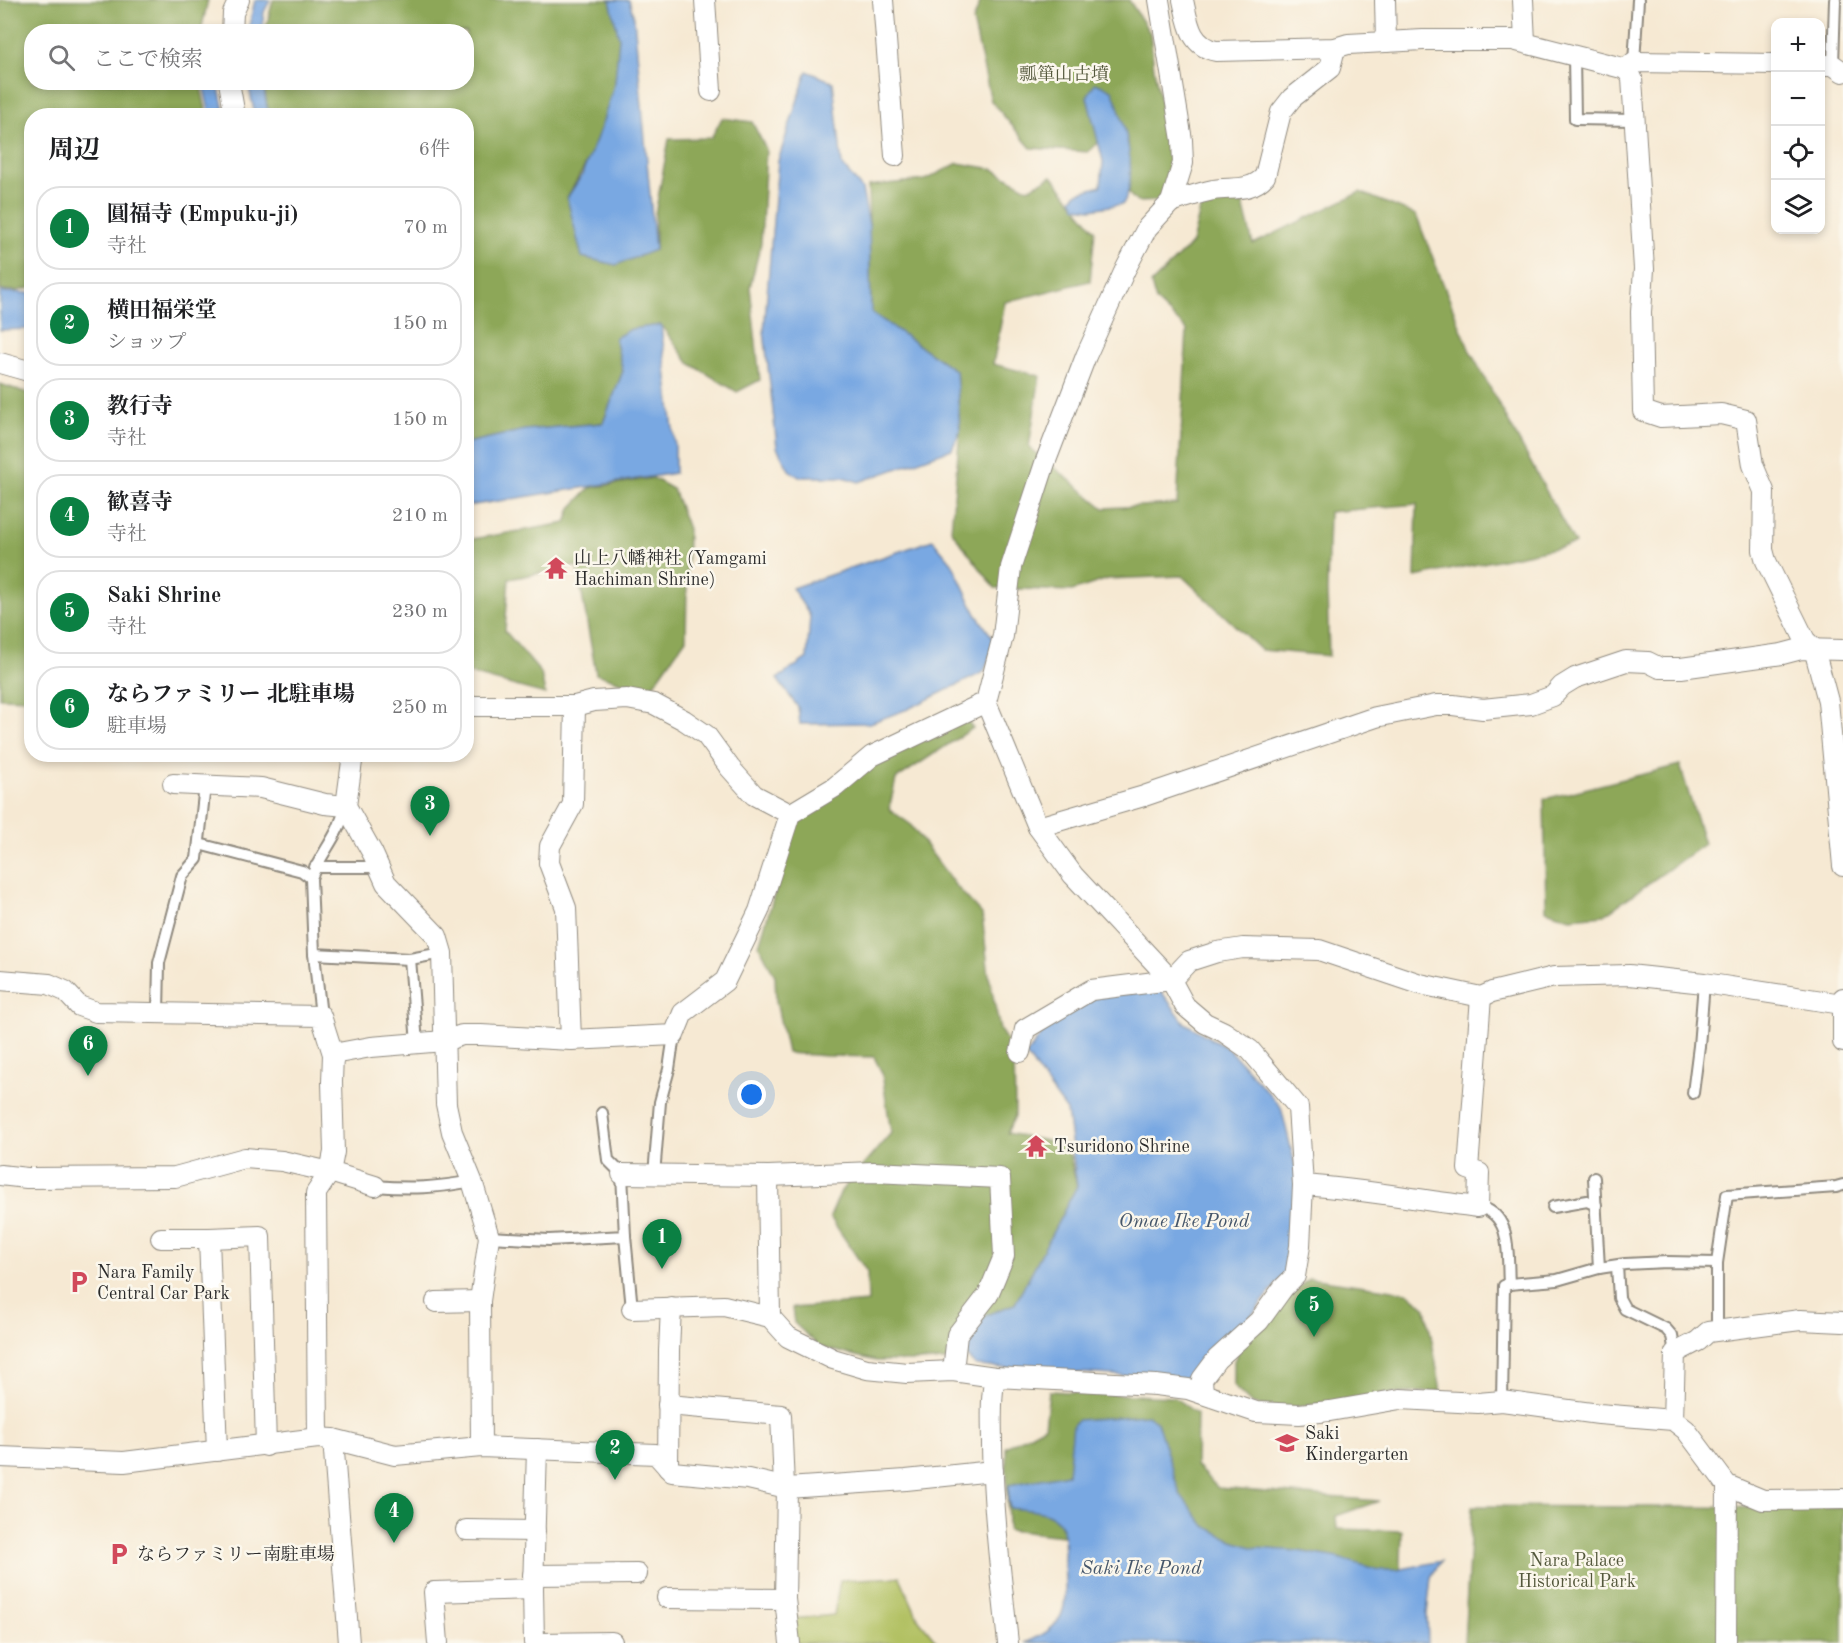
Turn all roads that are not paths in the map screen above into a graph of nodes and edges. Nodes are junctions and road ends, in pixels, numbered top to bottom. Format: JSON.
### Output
{"nodes":[{"id":1,"x":239,"y":0,"type":"edge"},
{"id":2,"x":705,"y":0,"type":"edge"},
{"id":3,"x":883,"y":0,"type":"edge"},
{"id":4,"x":1159,"y":0,"type":"edge"},
{"id":5,"x":1183,"y":0,"type":"edge"},
{"id":6,"x":1385,"y":0,"type":"edge"},
{"id":7,"x":1523,"y":0,"type":"edge"},
{"id":8,"x":1638,"y":0,"type":"edge"},
{"id":9,"x":1835,"y":0,"type":"edge"},
{"id":10,"x":232,"y":24,"type":"edge"},
{"id":11,"x":1386,"y":42,"type":"junction"},
{"id":12,"x":1525,"y":42,"type":"junction"},
{"id":13,"x":1335,"y":48,"type":"junction"},
{"id":14,"x":1574,"y":55,"type":"junction"},
{"id":15,"x":1771,"y":64,"type":"edge"},
{"id":16,"x":1630,"y":65,"type":"junction"},
{"id":17,"x":1832,"y":67,"type":"edge"},
{"id":18,"x":230,"y":90,"type":"edge"},
{"id":19,"x":711,"y":91,"type":"dead end"},
{"id":20,"x":234,"y":108,"type":"edge"},
{"id":21,"x":1634,"y":120,"type":"junction"},
{"id":22,"x":895,"y":156,"type":"dead end"},
{"id":23,"x":1171,"y":202,"type":"junction"},
{"id":24,"x":0,"y":363,"type":"edge"},
{"id":25,"x":24,"y":370,"type":"edge"},
{"id":26,"x":1814,"y":649,"type":"junction"},
{"id":27,"x":1843,"y":650,"type":"edge"},
{"id":28,"x":986,"y":702,"type":"junction"},
{"id":29,"x":474,"y":706,"type":"edge"},
{"id":30,"x":575,"y":706,"type":"junction"},
{"id":31,"x":352,"y":762,"type":"edge"},
{"id":32,"x":172,"y":784,"type":"dead end"},
{"id":33,"x":205,"y":785,"type":"junction"},
{"id":34,"x":346,"y":806,"type":"junction"},
{"id":35,"x":790,"y":814,"type":"junction"},
{"id":36,"x":1038,"y":827,"type":"junction"},
{"id":37,"x":199,"y":844,"type":"junction"},
{"id":38,"x":1843,"y":866,"type":"edge"},
{"id":39,"x":315,"y":867,"type":"junction"},
{"id":40,"x":379,"y":867,"type":"junction"},
{"id":41,"x":311,"y":878,"type":"junction"},
{"id":42,"x":442,"y":953,"type":"junction"},
{"id":43,"x":314,"y":954,"type":"junction"},
{"id":44,"x":410,"y":959,"type":"junction"},
{"id":45,"x":0,"y":980,"type":"edge"},
{"id":46,"x":1170,"y":980,"type":"junction"},
{"id":47,"x":1704,"y":983,"type":"junction"},
{"id":48,"x":1481,"y":997,"type":"junction"},
{"id":49,"x":1843,"y":1001,"type":"edge"},
{"id":50,"x":159,"y":1013,"type":"junction"},
{"id":51,"x":321,"y":1016,"type":"junction"},
{"id":52,"x":674,"y":1035,"type":"junction"},
{"id":53,"x":571,"y":1040,"type":"junction"},
{"id":54,"x":444,"y":1041,"type":"junction"},
{"id":55,"x":1843,"y":1041,"type":"edge"},
{"id":56,"x":417,"y":1043,"type":"junction"},
{"id":57,"x":1020,"y":1052,"type":"dead end"},
{"id":58,"x":333,"y":1054,"type":"junction"},
{"id":59,"x":1693,"y":1093,"type":"dead end"},
{"id":60,"x":602,"y":1113,"type":"dead end"},
{"id":61,"x":330,"y":1172,"type":"junction"},
{"id":62,"x":622,"y":1174,"type":"junction"},
{"id":63,"x":654,"y":1174,"type":"junction"},
{"id":64,"x":0,"y":1175,"type":"edge"},
{"id":65,"x":768,"y":1176,"type":"junction"},
{"id":66,"x":1594,"y":1178,"type":"dead end"},
{"id":67,"x":472,"y":1180,"type":"junction"},
{"id":68,"x":1303,"y":1185,"type":"junction"},
{"id":69,"x":1843,"y":1185,"type":"edge"},
{"id":70,"x":375,"y":1186,"type":"joint"},
{"id":71,"x":1596,"y":1205,"type":"junction"},
{"id":72,"x":1478,"y":1207,"type":"junction"},
{"id":73,"x":1553,"y":1207,"type":"dead end"},
{"id":74,"x":625,"y":1236,"type":"junction"},
{"id":75,"x":489,"y":1237,"type":"junction"},
{"id":76,"x":161,"y":1238,"type":"dead end"},
{"id":77,"x":209,"y":1238,"type":"junction"},
{"id":78,"x":1717,"y":1263,"type":"junction"},
{"id":79,"x":1617,"y":1266,"type":"junction"},
{"id":80,"x":1599,"y":1268,"type":"junction"},
{"id":81,"x":1509,"y":1284,"type":"junction"},
{"id":82,"x":480,"y":1301,"type":"junction"},
{"id":83,"x":435,"y":1302,"type":"dead end"},
{"id":84,"x":671,"y":1307,"type":"junction"},
{"id":85,"x":632,"y":1309,"type":"joint"},
{"id":86,"x":770,"y":1317,"type":"junction"},
{"id":87,"x":1843,"y":1322,"type":"edge"},
{"id":88,"x":1717,"y":1331,"type":"junction"},
{"id":89,"x":1675,"y":1353,"type":"junction"},
{"id":90,"x":953,"y":1371,"type":"junction"},
{"id":91,"x":995,"y":1377,"type":"junction"},
{"id":92,"x":1203,"y":1393,"type":"junction"},
{"id":93,"x":1502,"y":1401,"type":"junction"},
{"id":94,"x":668,"y":1405,"type":"junction"},
{"id":95,"x":1673,"y":1420,"type":"junction"},
{"id":96,"x":326,"y":1439,"type":"junction"},
{"id":97,"x":266,"y":1446,"type":"junction"},
{"id":98,"x":481,"y":1447,"type":"junction"},
{"id":99,"x":537,"y":1449,"type":"junction"},
{"id":100,"x":217,"y":1452,"type":"junction"},
{"id":101,"x":0,"y":1457,"type":"edge"},
{"id":102,"x":668,"y":1468,"type":"junction"},
{"id":103,"x":993,"y":1471,"type":"junction"},
{"id":104,"x":1726,"y":1485,"type":"junction"},
{"id":105,"x":785,"y":1488,"type":"junction"},
{"id":106,"x":1843,"y":1499,"type":"edge"},
{"id":107,"x":466,"y":1530,"type":"dead end"},
{"id":108,"x":535,"y":1531,"type":"junction"},
{"id":109,"x":637,"y":1574,"type":"dead end"},
{"id":110,"x":533,"y":1582,"type":"junction"},
{"id":111,"x":667,"y":1598,"type":"dead end"},
{"id":112,"x":785,"y":1599,"type":"junction"},
{"id":113,"x":612,"y":1642,"type":"edge"},
{"id":114,"x":350,"y":1643,"type":"edge"},
{"id":115,"x":438,"y":1643,"type":"edge"},
{"id":116,"x":534,"y":1643,"type":"edge"},
{"id":117,"x":539,"y":1643,"type":"edge"},
{"id":118,"x":790,"y":1643,"type":"edge"},
{"id":119,"x":1008,"y":1643,"type":"edge"},
{"id":120,"x":1726,"y":1643,"type":"edge"}],
"edges":[{"from":1,"to":10,"type":"street"},
{"from":2,"to":19,"type":"street"},
{"from":3,"to":22,"type":"street"},
{"from":4,"to":23,"type":"street"},
{"from":5,"to":13,"type":"street"},
{"from":6,"to":11,"type":"street"},
{"from":7,"to":12,"type":"street"},
{"from":8,"to":16,"type":"lane"},
{"from":9,"to":17,"type":"lane"},
{"from":11,"to":12,"type":"street"},
{"from":11,"to":13,"type":"street"},
{"from":12,"to":14,"type":"street"},
{"from":13,"to":23,"type":"street"},
{"from":14,"to":16,"type":"street"},
{"from":14,"to":21,"type":"lane"},
{"from":15,"to":16,"type":"street"},
{"from":16,"to":21,"type":"street"},
{"from":18,"to":20,"type":"street"},
{"from":21,"to":26,"type":"street"},
{"from":23,"to":28,"type":"street"},
{"from":24,"to":25,"type":"street"},
{"from":26,"to":27,"type":"street"},
{"from":26,"to":36,"type":"street"},
{"from":26,"to":38,"type":"street"},
{"from":28,"to":35,"type":"street"},
{"from":28,"to":36,"type":"street"},
{"from":29,"to":30,"type":"street"},
{"from":30,"to":35,"type":"street"},
{"from":30,"to":53,"type":"street"},
{"from":31,"to":34,"type":"street"},
{"from":32,"to":33,"type":"street"},
{"from":33,"to":34,"type":"street"},
{"from":33,"to":37,"type":"lane"},
{"from":34,"to":39,"type":"lane"},
{"from":34,"to":40,"type":"street"},
{"from":35,"to":52,"type":"street"},
{"from":36,"to":46,"type":"street"},
{"from":37,"to":41,"type":"lane"},
{"from":37,"to":50,"type":"lane"},
{"from":39,"to":40,"type":"lane"},
{"from":39,"to":41,"type":"lane"},
{"from":40,"to":42,"type":"street"},
{"from":41,"to":43,"type":"lane"},
{"from":42,"to":44,"type":"lane"},
{"from":42,"to":54,"type":"street"},
{"from":43,"to":44,"type":"lane"},
{"from":43,"to":51,"type":"lane"},
{"from":44,"to":56,"type":"lane"},
{"from":45,"to":50,"type":"street"},
{"from":46,"to":48,"type":"street"},
{"from":46,"to":57,"type":"street"},
{"from":46,"to":68,"type":"street"},
{"from":47,"to":48,"type":"street"},
{"from":47,"to":49,"type":"street"},
{"from":47,"to":59,"type":"lane"},
{"from":48,"to":72,"type":"street"},
{"from":49,"to":55,"type":"street"},
{"from":50,"to":51,"type":"street"},
{"from":51,"to":58,"type":"street"},
{"from":52,"to":53,"type":"street"},
{"from":52,"to":63,"type":"lane"},
{"from":53,"to":54,"type":"street"},
{"from":54,"to":56,"type":"street"},
{"from":54,"to":67,"type":"street"},
{"from":56,"to":58,"type":"street"},
{"from":58,"to":61,"type":"street"},
{"from":60,"to":62,"type":"lane"},
{"from":61,"to":64,"type":"street"},
{"from":61,"to":70,"type":"street"},
{"from":61,"to":96,"type":"street"},
{"from":62,"to":63,"type":"street"},
{"from":62,"to":74,"type":"lane"},
{"from":63,"to":65,"type":"street"},
{"from":65,"to":86,"type":"street"},
{"from":65,"to":90,"type":"street"},
{"from":66,"to":71,"type":"lane"},
{"from":67,"to":70,"type":"lane"},
{"from":67,"to":75,"type":"street"},
{"from":68,"to":72,"type":"street"},
{"from":68,"to":92,"type":"street"},
{"from":69,"to":78,"type":"lane"},
{"from":71,"to":73,"type":"lane"},
{"from":71,"to":80,"type":"lane"},
{"from":72,"to":81,"type":"lane"},
{"from":74,"to":75,"type":"lane"},
{"from":74,"to":85,"type":"lane"},
{"from":75,"to":82,"type":"street"},
{"from":76,"to":77,"type":"street"},
{"from":77,"to":97,"type":"street"},
{"from":77,"to":100,"type":"street"},
{"from":78,"to":79,"type":"lane"},
{"from":78,"to":88,"type":"lane"},
{"from":79,"to":80,"type":"lane"},
{"from":79,"to":89,"type":"lane"},
{"from":80,"to":81,"type":"lane"},
{"from":81,"to":93,"type":"lane"},
{"from":82,"to":83,"type":"street"},
{"from":82,"to":98,"type":"street"},
{"from":84,"to":85,"type":"street"},
{"from":84,"to":86,"type":"street"},
{"from":84,"to":94,"type":"street"},
{"from":86,"to":90,"type":"street"},
{"from":87,"to":88,"type":"street"},
{"from":88,"to":89,"type":"street"},
{"from":89,"to":95,"type":"street"},
{"from":90,"to":91,"type":"street"},
{"from":91,"to":92,"type":"street"},
{"from":91,"to":103,"type":"street"},
{"from":92,"to":93,"type":"street"},
{"from":93,"to":95,"type":"street"},
{"from":94,"to":102,"type":"street"},
{"from":94,"to":105,"type":"street"},
{"from":95,"to":104,"type":"street"},
{"from":96,"to":97,"type":"street"},
{"from":96,"to":98,"type":"street"},
{"from":96,"to":114,"type":"street"},
{"from":97,"to":100,"type":"street"},
{"from":98,"to":99,"type":"street"},
{"from":99,"to":102,"type":"street"},
{"from":99,"to":108,"type":"street"},
{"from":100,"to":101,"type":"street"},
{"from":102,"to":105,"type":"street"},
{"from":103,"to":105,"type":"street"},
{"from":103,"to":119,"type":"street"},
{"from":104,"to":106,"type":"street"},
{"from":104,"to":120,"type":"street"},
{"from":105,"to":112,"type":"street"},
{"from":107,"to":108,"type":"street"},
{"from":108,"to":110,"type":"street"},
{"from":109,"to":110,"type":"street"},
{"from":110,"to":115,"type":"street"},
{"from":110,"to":116,"type":"street"},
{"from":111,"to":112,"type":"street"},
{"from":112,"to":118,"type":"street"},
{"from":113,"to":117,"type":"street"}]}
